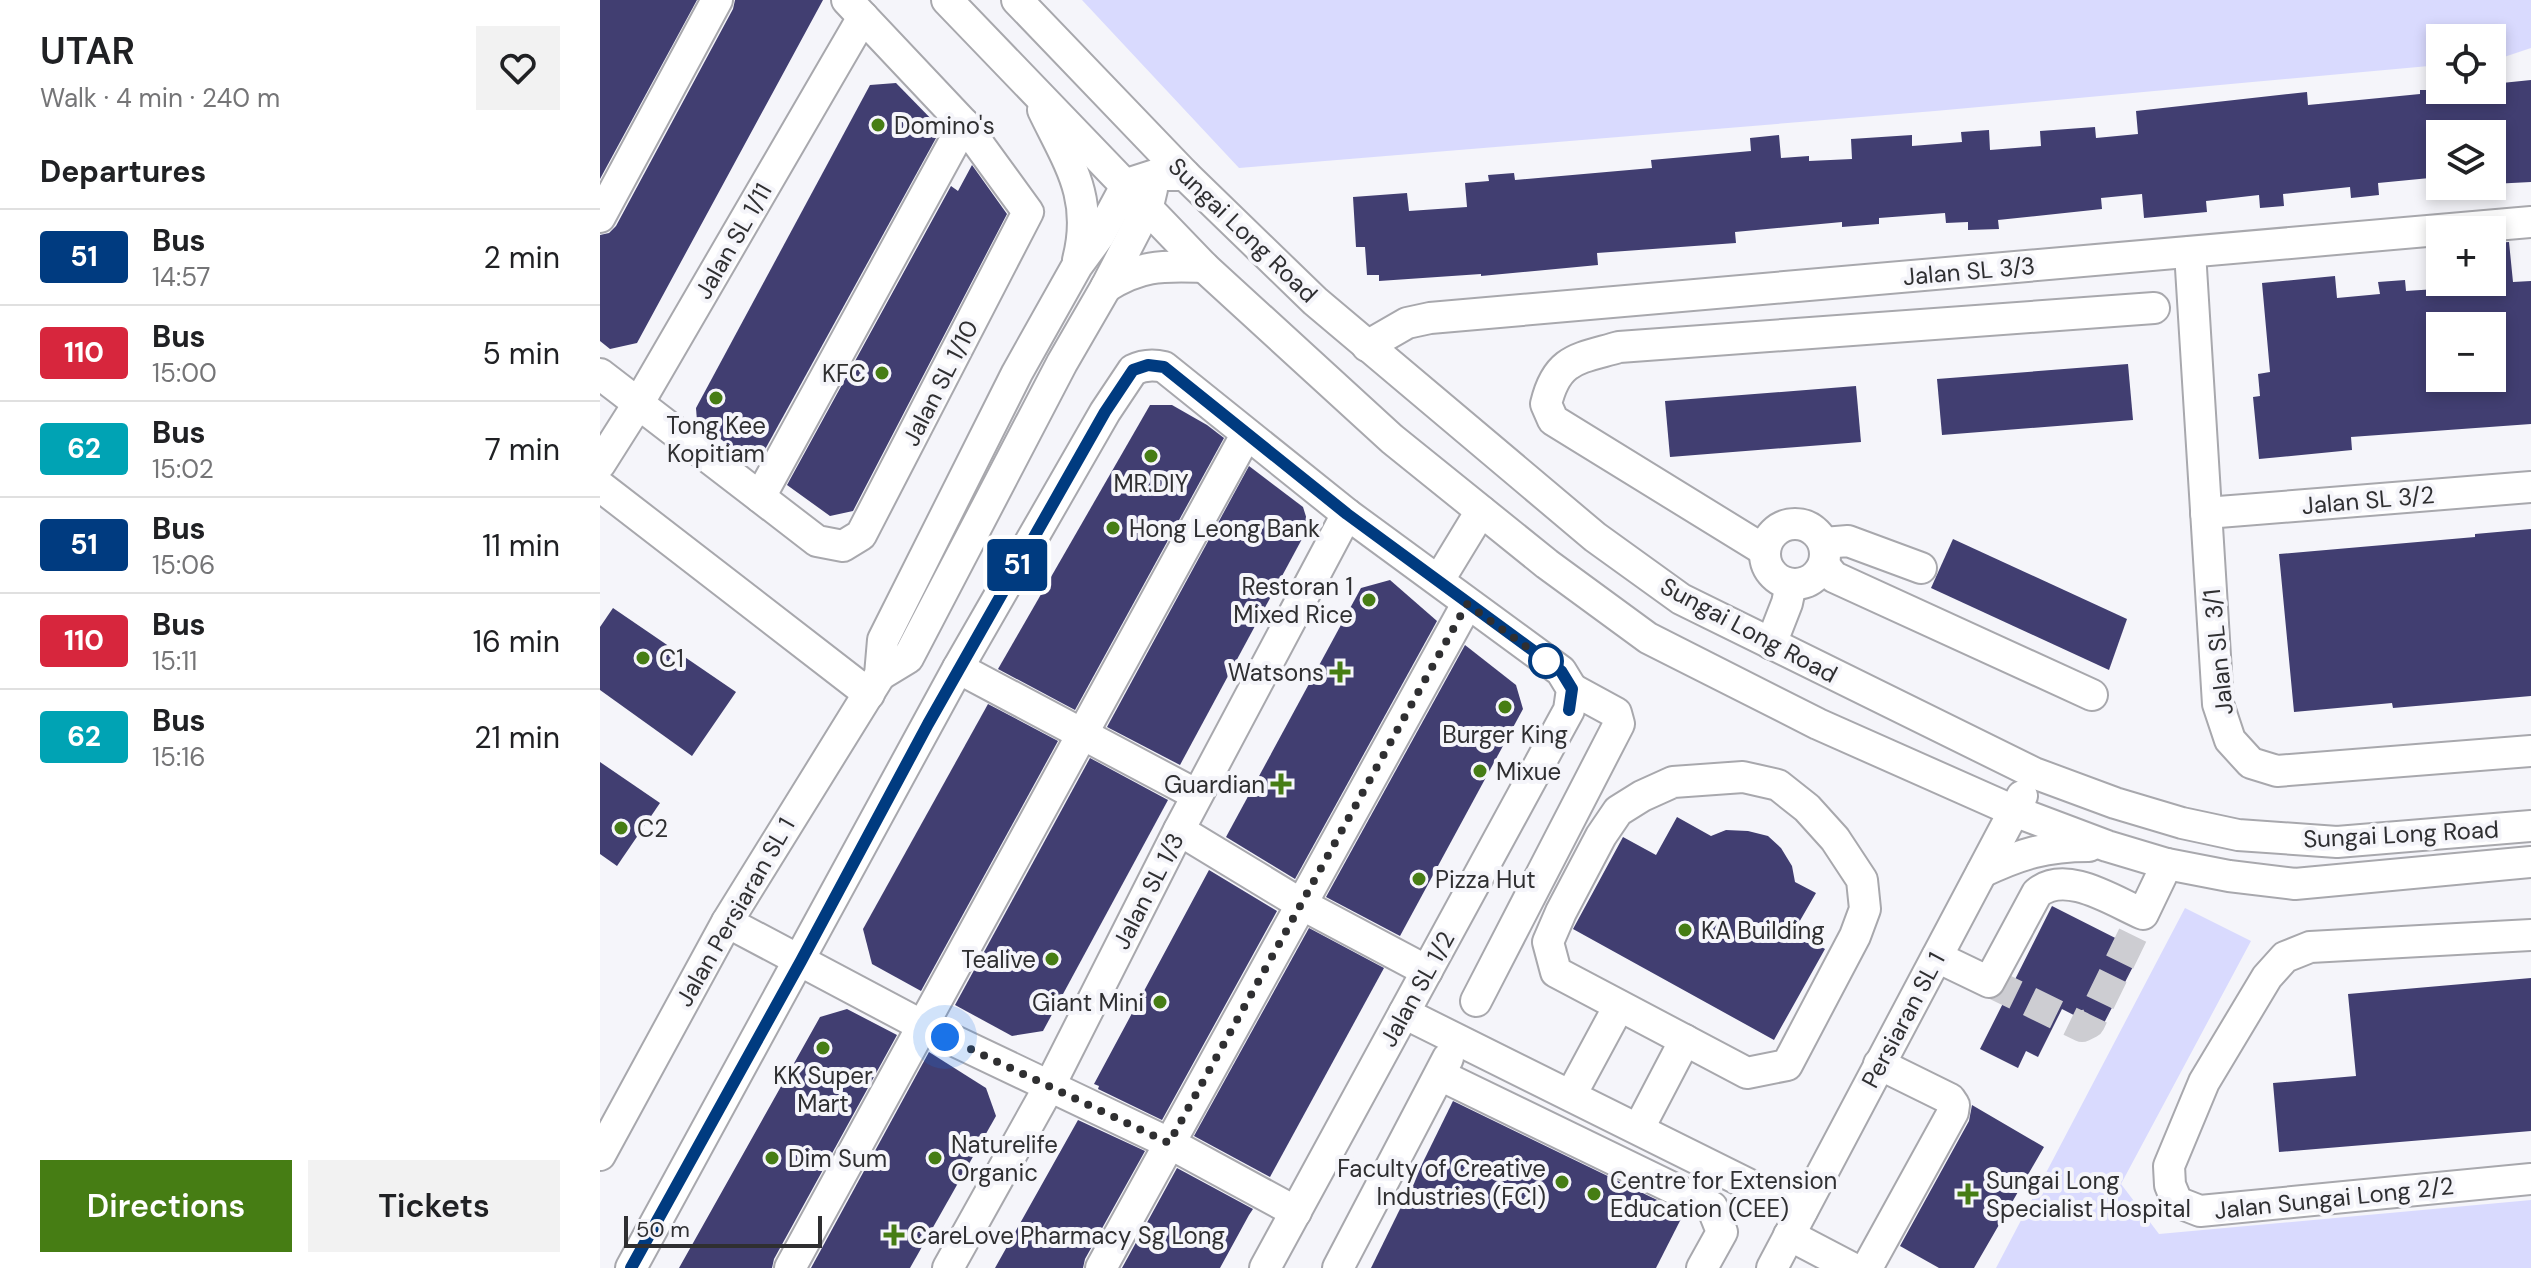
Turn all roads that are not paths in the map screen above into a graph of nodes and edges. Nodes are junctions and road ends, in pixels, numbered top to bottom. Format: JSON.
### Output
{"nodes":[{"id":1,"x":717,"y":0,"type":"edge"},
{"id":2,"x":947,"y":0,"type":"edge"},
{"id":3,"x":1017,"y":0,"type":"edge"},
{"id":4,"x":855,"y":9,"type":"edge"},
{"id":5,"x":1032,"y":86,"type":"junction"},
{"id":6,"x":964,"y":124,"type":"junction"},
{"id":7,"x":1154,"y":185,"type":"junction"},
{"id":8,"x":600,"y":217,"type":"edge"},
{"id":9,"x":2531,"y":222,"type":"edge"},
{"id":10,"x":2190,"y":252,"type":"junction"},
{"id":11,"x":1077,"y":266,"type":"junction"},
{"id":12,"x":1204,"y":267,"type":"junction"},
{"id":13,"x":1106,"y":287,"type":"junction"},
{"id":14,"x":2154,"y":308,"type":"dead end"},
{"id":15,"x":1367,"y":346,"type":"junction"},
{"id":16,"x":600,"y":374,"type":"edge"},
{"id":17,"x":638,"y":404,"type":"junction"},
{"id":18,"x":1246,"y":435,"type":"junction"},
{"id":19,"x":600,"y":464,"type":"edge"},
{"id":20,"x":600,"y":486,"type":"edge"},
{"id":21,"x":2531,"y":487,"type":"edge"},
{"id":22,"x":760,"y":497,"type":"junction"},
{"id":23,"x":1481,"y":511,"type":"junction"},
{"id":24,"x":2206,"y":513,"type":"junction"},
{"id":25,"x":1347,"y":514,"type":"junction"},
{"id":26,"x":1824,"y":554,"type":"junction"},
{"id":27,"x":1921,"y":568,"type":"dead end"},
{"id":28,"x":1777,"y":570,"type":"junction"},
{"id":29,"x":1439,"y":580,"type":"junction"},
{"id":30,"x":1467,"y":604,"type":"junction"},
{"id":31,"x":1762,"y":640,"type":"junction"},
{"id":32,"x":958,"y":668,"type":"junction"},
{"id":33,"x":874,"y":684,"type":"junction"},
{"id":34,"x":2092,"y":695,"type":"dead end"},
{"id":35,"x":1570,"y":699,"type":"junction"},
{"id":36,"x":1082,"y":734,"type":"junction"},
{"id":37,"x":2531,"y":751,"type":"edge"},
{"id":38,"x":2034,"y":773,"type":"junction"},
{"id":39,"x":1950,"y":782,"type":"junction"},
{"id":40,"x":1197,"y":795,"type":"junction"},
{"id":41,"x":2014,"y":811,"type":"junction"},
{"id":42,"x":2531,"y":826,"type":"edge"},
{"id":43,"x":1179,"y":830,"type":"junction"},
{"id":44,"x":2107,"y":846,"type":"junction"},
{"id":45,"x":2531,"y":862,"type":"edge"},
{"id":46,"x":2167,"y":864,"type":"junction"},
{"id":47,"x":1982,"y":872,"type":"junction"},
{"id":48,"x":1301,"y":904,"type":"junction"},
{"id":49,"x":727,"y":922,"type":"junction"},
{"id":50,"x":2531,"y":935,"type":"edge"},
{"id":51,"x":1937,"y":957,"type":"junction"},
{"id":52,"x":801,"y":961,"type":"junction"},
{"id":53,"x":1427,"y":971,"type":"junction"},
{"id":54,"x":1476,"y":1001,"type":"dead end"},
{"id":55,"x":1619,"y":1006,"type":"junction"},
{"id":56,"x":1404,"y":1013,"type":"junction"},
{"id":57,"x":923,"y":1026,"type":"junction"},
{"id":58,"x":1457,"y":1038,"type":"junction"},
{"id":59,"x":1685,"y":1040,"type":"junction"},
{"id":60,"x":1879,"y":1064,"type":"junction"},
{"id":61,"x":1440,"y":1075,"type":"junction"},
{"id":62,"x":1049,"y":1087,"type":"junction"},
{"id":63,"x":1571,"y":1095,"type":"junction"},
{"id":64,"x":1639,"y":1128,"type":"junction"},
{"id":65,"x":1169,"y":1143,"type":"junction"},
{"id":66,"x":600,"y":1155,"type":"edge"},
{"id":67,"x":2531,"y":1179,"type":"edge"},
{"id":68,"x":1296,"y":1212,"type":"junction"},
{"id":69,"x":1796,"y":1223,"type":"junction"},
{"id":70,"x":631,"y":1268,"type":"edge"},
{"id":71,"x":790,"y":1268,"type":"edge"},
{"id":72,"x":948,"y":1268,"type":"edge"},
{"id":73,"x":1101,"y":1268,"type":"edge"},
{"id":74,"x":1265,"y":1268,"type":"edge"},
{"id":75,"x":1338,"y":1268,"type":"edge"},
{"id":76,"x":1702,"y":1268,"type":"edge"},
{"id":77,"x":1772,"y":1268,"type":"edge"},
{"id":78,"x":1852,"y":1268,"type":"edge"},
{"id":79,"x":1867,"y":1268,"type":"edge"}],
"edges":[{"from":1,"to":8,"type":"street"},
{"from":2,"to":5,"type":"street","name":"Sungai Long Road"},
{"from":3,"to":7,"type":"street","name":"Sungai Long Road"},
{"from":4,"to":6,"type":"street"},
{"from":4,"to":17,"type":"street","name":"Jalan SL 1/11"},
{"from":5,"to":7,"type":"street","name":"Sungai Long Road"},
{"from":5,"to":11,"type":"street"},
{"from":6,"to":22,"type":"street"},
{"from":6,"to":22,"type":"street","name":"Jalan SL 1/10"},
{"from":7,"to":11,"type":"street"},
{"from":7,"to":12,"type":"street","name":"Sungai Long Road"},
{"from":7,"to":13,"type":"street"},
{"from":7,"to":15,"type":"street","name":"Sungai Long Road"},
{"from":9,"to":10,"type":"street","name":"Jalan SL 3/3"},
{"from":10,"to":15,"type":"street","name":"Jalan SL 3/3"},
{"from":10,"to":24,"type":"street","name":"Jalan SL 3/1"},
{"from":11,"to":33,"type":"street"},
{"from":12,"to":13,"type":"street"},
{"from":12,"to":23,"type":"street","name":"Sungai Long Road"},
{"from":13,"to":33,"type":"street"},
{"from":14,"to":28,"type":"street"},
{"from":15,"to":31,"type":"street","name":"Sungai Long Road"},
{"from":16,"to":17,"type":"street"},
{"from":17,"to":19,"type":"street","name":"Jalan SL 1/11"},
{"from":17,"to":22,"type":"street"},
{"from":18,"to":25,"type":"street"},
{"from":18,"to":32,"type":"street"},
{"from":18,"to":36,"type":"street"},
{"from":20,"to":33,"type":"street"},
{"from":21,"to":24,"type":"street","name":"Jalan SL 3/2"},
{"from":23,"to":29,"type":"street"},
{"from":23,"to":39,"type":"street","name":"Sungai Long Road"},
{"from":24,"to":37,"type":"street","name":"Jalan SL 3/1"},
{"from":25,"to":29,"type":"street"},
{"from":25,"to":40,"type":"street","name":"Jalan SL 1/3"},
{"from":26,"to":27,"type":"street"},
{"from":26,"to":28,"type":"street"},
{"from":26,"to":28,"type":"street"},
{"from":26,"to":34,"type":"street"},
{"from":28,"to":31,"type":"street"},
{"from":29,"to":30,"type":"street"},
{"from":30,"to":35,"type":"street"},
{"from":30,"to":48,"type":"street"},
{"from":31,"to":38,"type":"street","name":"Sungai Long Road"},
{"from":32,"to":36,"type":"street"},
{"from":32,"to":52,"type":"street"},
{"from":33,"to":49,"type":"street","name":"Jalan Persiaran SL 1"},
{"from":35,"to":53,"type":"street","name":"Jalan SL 1/2"},
{"from":35,"to":54,"type":"street"},
{"from":36,"to":40,"type":"street"},
{"from":36,"to":57,"type":"street"},
{"from":38,"to":41,"type":"street","name":"Persiaran SL 1"},
{"from":38,"to":42,"type":"street","name":"Sungai Long Road"},
{"from":39,"to":41,"type":"street","name":"Sungai Long Road"},
{"from":39,"to":47,"type":"street"},
{"from":40,"to":43,"type":"street","name":"Jalan SL 1/3"},
{"from":41,"to":44,"type":"street","name":"Sungai Long Road"},
{"from":41,"to":47,"type":"street","name":"Persiaran SL 1"},
{"from":43,"to":48,"type":"street"},
{"from":43,"to":62,"type":"street","name":"Jalan SL 1/3"},
{"from":44,"to":46,"type":"street","name":"Sungai Long Road"},
{"from":44,"to":47,"type":"street"},
{"from":45,"to":46,"type":"street","name":"Sungai Long Road"},
{"from":46,"to":51,"type":"street"},
{"from":47,"to":51,"type":"street","name":"Persiaran SL 1"},
{"from":48,"to":53,"type":"street"},
{"from":48,"to":65,"type":"street"},
{"from":49,"to":52,"type":"street"},
{"from":49,"to":66,"type":"street","name":"Jalan Persiaran SL 1"},
{"from":50,"to":67,"type":"street","name":"Jalan Sungai Long 2/2"},
{"from":51,"to":60,"type":"street","name":"Persiaran SL 1"},
{"from":52,"to":57,"type":"street"},
{"from":52,"to":70,"type":"street"},
{"from":53,"to":56,"type":"street","name":"Jalan SL 1/2"},
{"from":55,"to":59,"type":"street"},
{"from":55,"to":59,"type":"street"},
{"from":55,"to":63,"type":"street"},
{"from":56,"to":58,"type":"street"},
{"from":56,"to":68,"type":"street","name":"Jalan SL 1/2"},
{"from":57,"to":62,"type":"street"},
{"from":57,"to":71,"type":"street"},
{"from":58,"to":61,"type":"street"},
{"from":58,"to":63,"type":"street"},
{"from":59,"to":64,"type":"street"},
{"from":60,"to":69,"type":"street","name":"Persiaran SL 1"},
{"from":60,"to":79,"type":"street"},
{"from":61,"to":75,"type":"street"},
{"from":61,"to":76,"type":"street"},
{"from":62,"to":65,"type":"street"},
{"from":62,"to":72,"type":"street","name":"Jalan SL 1/3"},
{"from":63,"to":64,"type":"street"},
{"from":64,"to":69,"type":"street"},
{"from":65,"to":68,"type":"street"},
{"from":65,"to":73,"type":"street"},
{"from":68,"to":74,"type":"street","name":"Jalan SL 1/2"},
{"from":69,"to":77,"type":"street","name":"Persiaran SL 1"},
{"from":69,"to":78,"type":"street"}]}
